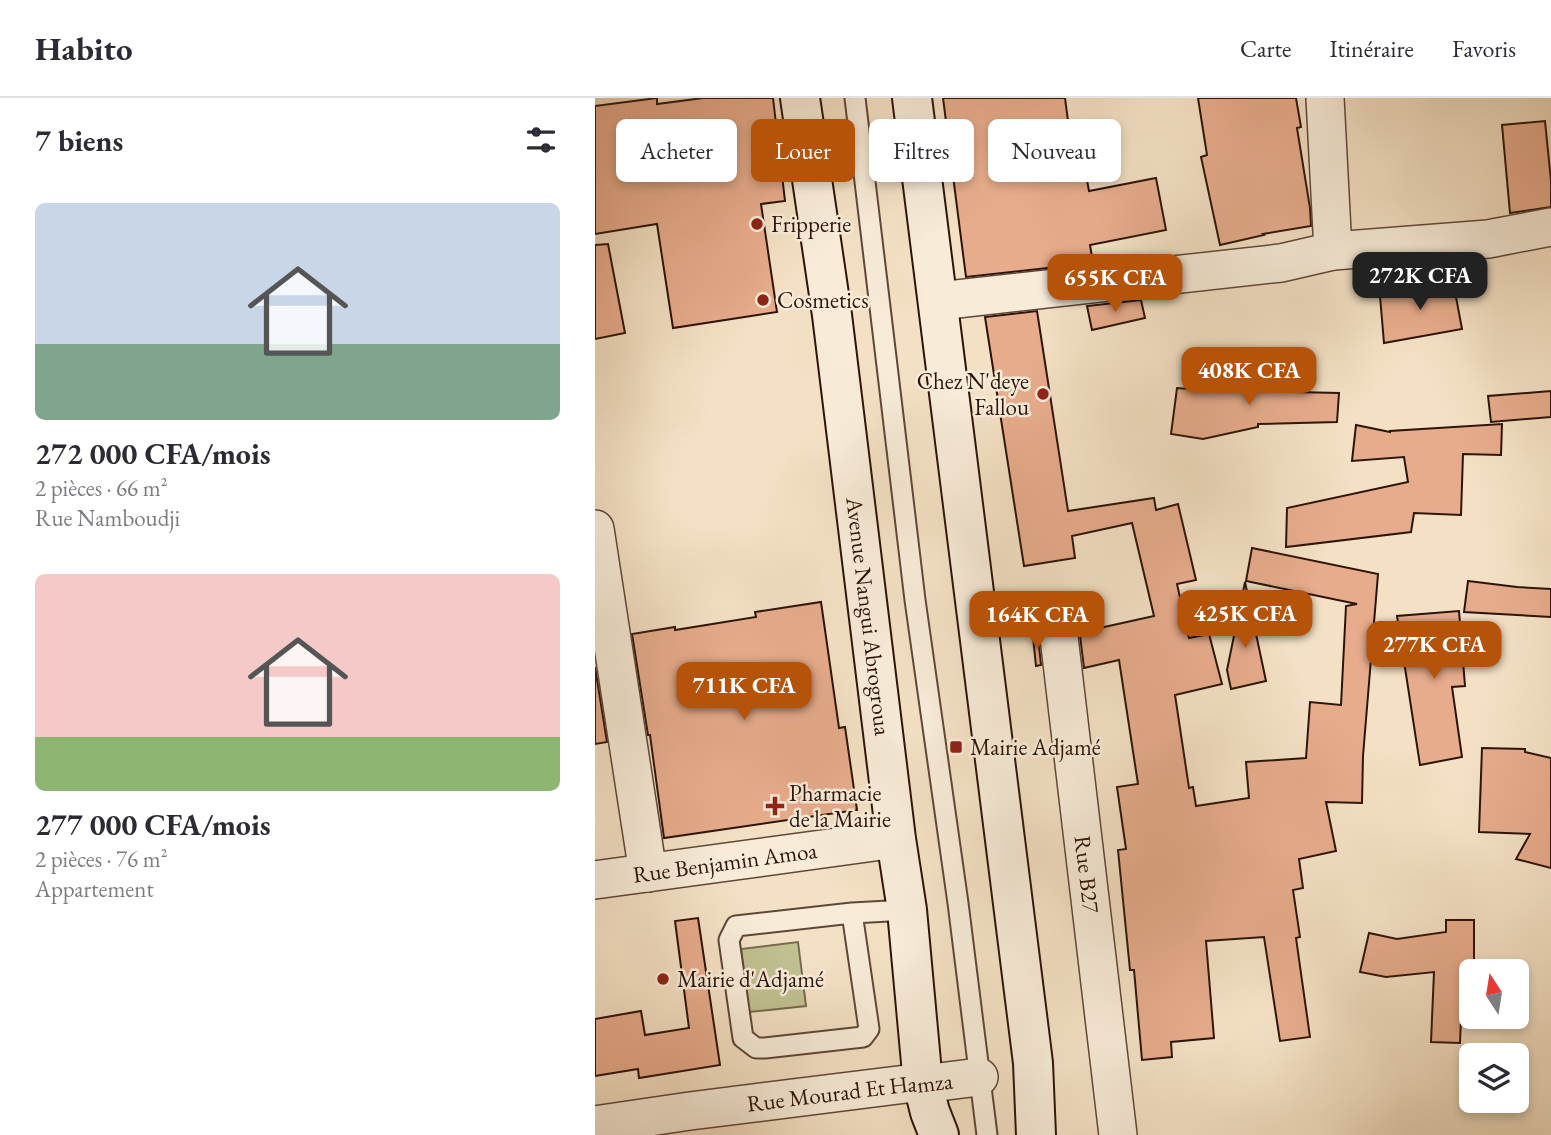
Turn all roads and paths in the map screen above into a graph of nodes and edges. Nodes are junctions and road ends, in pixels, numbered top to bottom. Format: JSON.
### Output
{"nodes":[{"id":1,"x":800,"y":98,"type":"edge"},
{"id":2,"x":855,"y":98,"type":"edge"},
{"id":3,"x":912,"y":98,"type":"edge"},
{"id":4,"x":1325,"y":98,"type":"edge"},
{"id":5,"x":1551,"y":227,"type":"edge"},
{"id":6,"x":1333,"y":251,"type":"junction"},
{"id":7,"x":939,"y":301,"type":"junction"},
{"id":8,"x":595,"y":529,"type":"edge"},
{"id":9,"x":1056,"y":612,"type":"dead end"},
{"id":10,"x":896,"y":839,"type":"junction"},
{"id":11,"x":648,"y":873,"type":"junction"},
{"id":12,"x":595,"y":880,"type":"edge"},
{"id":13,"x":907,"y":910,"type":"junction"},
{"id":14,"x":852,"y":913,"type":"junction"},
{"id":15,"x":979,"y":1077,"type":"junction"},
{"id":16,"x":923,"y":1084,"type":"junction"},
{"id":17,"x":595,"y":1125,"type":"edge"},
{"id":18,"x":939,"y":1135,"type":"edge"},
{"id":19,"x":987,"y":1135,"type":"edge"},
{"id":20,"x":1036,"y":1135,"type":"edge"},
{"id":21,"x":1118,"y":1135,"type":"edge"}],
"edges":[{"from":1,"to":10,"type":"street","name":"Avenue Nangui Abrogroua"},
{"from":2,"to":15,"type":"lane","name":"Avenue Nangui Abrogroua"},
{"from":3,"to":7,"type":"street"},
{"from":4,"to":6,"type":"street"},
{"from":5,"to":6,"type":"street"},
{"from":6,"to":7,"type":"street"},
{"from":7,"to":20,"type":"street"},
{"from":8,"to":11,"type":"street"},
{"from":9,"to":21,"type":"street","name":"Rue B27"},
{"from":10,"to":11,"type":"street","name":"Rue Benjamin Amoa"},
{"from":10,"to":13,"type":"street","name":"Avenue Nangui Abrogroua"},
{"from":11,"to":12,"type":"street","name":"Rue Benjamin Amoa"},
{"from":13,"to":14,"type":"lane"},
{"from":13,"to":16,"type":"street","name":"Avenue Nangui Abrogroua"},
{"from":14,"to":14,"type":"lane"},
{"from":15,"to":16,"type":"street","name":"Rue Mourad Et Hamza"},
{"from":15,"to":19,"type":"lane","name":"Avenue Nangui Abrogroua"},
{"from":16,"to":17,"type":"street","name":"Rue Mourad Et Hamza"},
{"from":16,"to":18,"type":"street","name":"Avenue Nangui Abrogroua"}]}
